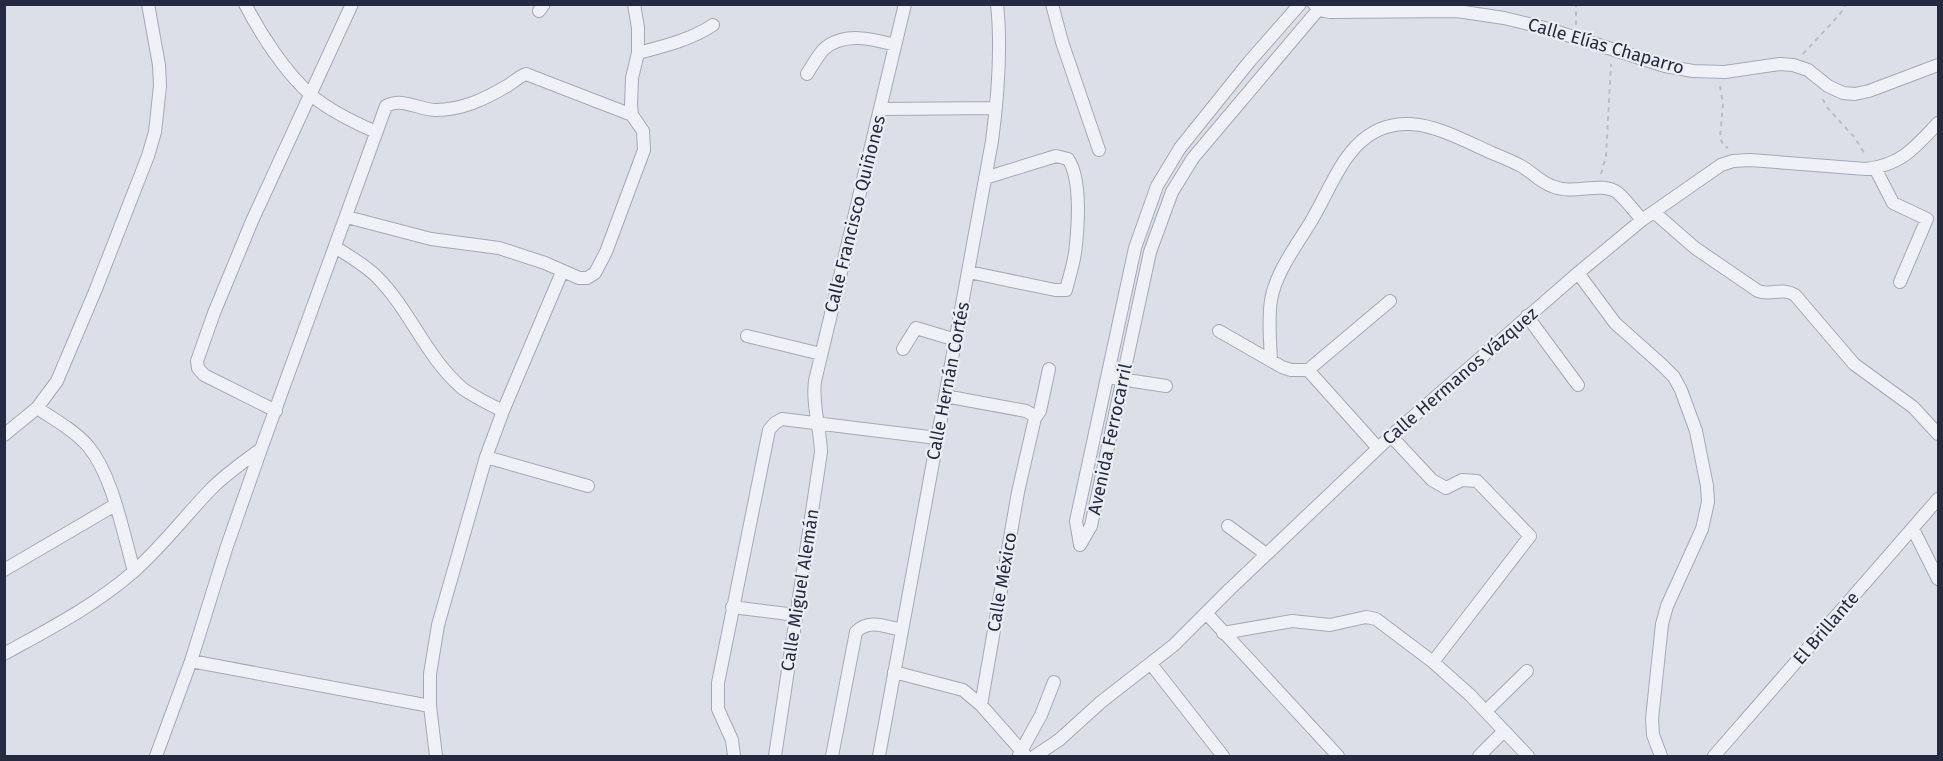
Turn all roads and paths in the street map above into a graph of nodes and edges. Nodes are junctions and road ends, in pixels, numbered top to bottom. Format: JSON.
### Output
{"nodes":[{"id":1,"x":148,"y":4,"type":"edge"},
{"id":2,"x":245,"y":4,"type":"edge"},
{"id":3,"x":352,"y":4,"type":"edge"},
{"id":4,"x":634,"y":4,"type":"edge"},
{"id":5,"x":905,"y":4,"type":"edge"},
{"id":6,"x":996,"y":4,"type":"edge"},
{"id":7,"x":1053,"y":4,"type":"edge"},
{"id":8,"x":1300,"y":4,"type":"edge"},
{"id":9,"x":1576,"y":4,"type":"edge"},
{"id":10,"x":1845,"y":4,"type":"edge"},
{"id":11,"x":1319,"y":6,"type":"edge"},
{"id":12,"x":713,"y":25,"type":"dead end"},
{"id":13,"x":1576,"y":37,"type":"junction"},
{"id":14,"x":895,"y":45,"type":"junction"},
{"id":15,"x":1612,"y":49,"type":"junction"},
{"id":16,"x":638,"y":53,"type":"junction"},
{"id":17,"x":1793,"y":65,"type":"junction"},
{"id":18,"x":1938,"y":65,"type":"edge"},
{"id":19,"x":1717,"y":72,"type":"junction"},
{"id":20,"x":807,"y":74,"type":"dead end"},
{"id":21,"x":1828,"y":86,"type":"junction"},
{"id":22,"x":311,"y":95,"type":"junction"},
{"id":23,"x":996,"y":108,"type":"junction"},
{"id":24,"x":880,"y":109,"type":"junction"},
{"id":25,"x":632,"y":115,"type":"junction"},
{"id":26,"x":1938,"y":123,"type":"edge"},
{"id":27,"x":375,"y":132,"type":"junction"},
{"id":28,"x":1099,"y":150,"type":"dead end"},
{"id":29,"x":1753,"y":160,"type":"junction"},
{"id":30,"x":1875,"y":168,"type":"junction"},
{"id":31,"x":985,"y":178,"type":"junction"},
{"id":32,"x":1598,"y":187,"type":"junction"},
{"id":33,"x":1148,"y":207,"type":"junction"},
{"id":34,"x":1163,"y":212,"type":"junction"},
{"id":35,"x":1655,"y":213,"type":"junction"},
{"id":36,"x":347,"y":217,"type":"junction"},
{"id":37,"x":1642,"y":220,"type":"junction"},
{"id":38,"x":335,"y":247,"type":"junction"},
{"id":39,"x":562,"y":272,"type":"junction"},
{"id":40,"x":969,"y":272,"type":"junction"},
{"id":41,"x":1578,"y":273,"type":"junction"},
{"id":42,"x":1900,"y":282,"type":"dead end"},
{"id":43,"x":1390,"y":301,"type":"dead end"},
{"id":44,"x":1527,"y":316,"type":"junction"},
{"id":45,"x":1219,"y":331,"type":"dead end"},
{"id":46,"x":747,"y":336,"type":"dead end"},
{"id":47,"x":956,"y":339,"type":"junction"},
{"id":48,"x":903,"y":349,"type":"dead end"},
{"id":49,"x":821,"y":354,"type":"junction"},
{"id":50,"x":1271,"y":360,"type":"junction"},
{"id":51,"x":1049,"y":369,"type":"dead end"},
{"id":52,"x":1308,"y":370,"type":"junction"},
{"id":53,"x":1108,"y":376,"type":"junction"},
{"id":54,"x":1122,"y":379,"type":"junction"},
{"id":55,"x":1578,"y":385,"type":"dead end"},
{"id":56,"x":1166,"y":386,"type":"dead end"},
{"id":57,"x":945,"y":396,"type":"junction"},
{"id":58,"x":37,"y":408,"type":"junction"},
{"id":59,"x":276,"y":411,"type":"junction"},
{"id":60,"x":503,"y":411,"type":"junction"},
{"id":61,"x":1035,"y":418,"type":"junction"},
{"id":62,"x":818,"y":423,"type":"junction"},
{"id":63,"x":1938,"y":434,"type":"edge"},
{"id":64,"x":4,"y":435,"type":"edge"},
{"id":65,"x":1390,"y":436,"type":"junction"},
{"id":66,"x":937,"y":438,"type":"junction"},
{"id":67,"x":1378,"y":448,"type":"junction"},
{"id":68,"x":261,"y":449,"type":"junction"},
{"id":69,"x":486,"y":457,"type":"junction"},
{"id":70,"x":588,"y":486,"type":"dead end"},
{"id":71,"x":1938,"y":499,"type":"edge"},
{"id":72,"x":115,"y":505,"type":"junction"},
{"id":73,"x":1228,"y":526,"type":"dead end"},
{"id":74,"x":1912,"y":529,"type":"junction"},
{"id":75,"x":1266,"y":554,"type":"junction"},
{"id":76,"x":4,"y":570,"type":"edge"},
{"id":77,"x":134,"y":571,"type":"junction"},
{"id":78,"x":1938,"y":579,"type":"edge"},
{"id":79,"x":732,"y":607,"type":"junction"},
{"id":80,"x":1206,"y":614,"type":"junction"},
{"id":81,"x":796,"y":615,"type":"junction"},
{"id":82,"x":902,"y":630,"type":"junction"},
{"id":83,"x":1223,"y":633,"type":"junction"},
{"id":84,"x":5,"y":652,"type":"edge"},
{"id":85,"x":190,"y":661,"type":"junction"},
{"id":86,"x":1433,"y":662,"type":"junction"},
{"id":87,"x":1151,"y":664,"type":"junction"},
{"id":88,"x":1527,"y":671,"type":"dead end"},
{"id":89,"x":894,"y":672,"type":"junction"},
{"id":90,"x":1054,"y":682,"type":"dead end"},
{"id":91,"x":981,"y":705,"type":"junction"},
{"id":92,"x":430,"y":706,"type":"junction"},
{"id":93,"x":1486,"y":711,"type":"junction"},
{"id":94,"x":1504,"y":731,"type":"junction"},
{"id":95,"x":1022,"y":755,"type":"edge"},
{"id":96,"x":156,"y":756,"type":"edge"},
{"id":97,"x":436,"y":756,"type":"edge"},
{"id":98,"x":734,"y":756,"type":"edge"},
{"id":99,"x":775,"y":756,"type":"edge"},
{"id":100,"x":832,"y":756,"type":"edge"},
{"id":101,"x":879,"y":756,"type":"edge"},
{"id":102,"x":1035,"y":756,"type":"edge"},
{"id":103,"x":1223,"y":756,"type":"edge"},
{"id":104,"x":1338,"y":756,"type":"edge"},
{"id":105,"x":1479,"y":756,"type":"edge"},
{"id":106,"x":1528,"y":756,"type":"edge"},
{"id":107,"x":1661,"y":756,"type":"edge"},
{"id":108,"x":1714,"y":756,"type":"edge"}],
"edges":[{"from":1,"to":58,"type":"street"},
{"from":2,"to":22,"type":"street"},
{"from":3,"to":22,"type":"street"},
{"from":4,"to":16,"type":"street"},
{"from":5,"to":14,"type":"street","name":"Calle Francisco Quiñones"},
{"from":6,"to":23,"type":"street","name":"Calle Hernán Cortés"},
{"from":7,"to":28,"type":"street"},
{"from":8,"to":33,"type":"street","name":"Avenida Ferrocarril"},
{"from":9,"to":13,"type":"path"},
{"from":10,"to":17,"type":"path"},
{"from":11,"to":13,"type":"street","name":"Calle Elías Chaparro"},
{"from":11,"to":34,"type":"street","name":"Avenida Ferrocarril"},
{"from":12,"to":16,"type":"street"},
{"from":13,"to":15,"type":"street","name":"Calle Elías Chaparro"},
{"from":14,"to":20,"type":"street"},
{"from":14,"to":24,"type":"street","name":"Calle Francisco Quiñones"},
{"from":15,"to":19,"type":"street","name":"Calle Elías Chaparro"},
{"from":15,"to":32,"type":"path"},
{"from":16,"to":25,"type":"street"},
{"from":17,"to":19,"type":"street","name":"Calle Elías Chaparro"},
{"from":17,"to":21,"type":"street"},
{"from":18,"to":21,"type":"street"},
{"from":19,"to":29,"type":"path"},
{"from":21,"to":30,"type":"path"},
{"from":22,"to":27,"type":"street"},
{"from":22,"to":59,"type":"street"},
{"from":23,"to":24,"type":"street"},
{"from":23,"to":31,"type":"street","name":"Calle Hernán Cortés"},
{"from":24,"to":49,"type":"street","name":"Calle Francisco Quiñones"},
{"from":25,"to":27,"type":"street"},
{"from":25,"to":39,"type":"street"},
{"from":26,"to":30,"type":"street","name":"Calle Hermanos Vázquez"},
{"from":27,"to":36,"type":"street"},
{"from":29,"to":30,"type":"street","name":"Calle Hermanos Vázquez"},
{"from":29,"to":35,"type":"street","name":"Calle Hermanos Vázquez"},
{"from":30,"to":42,"type":"street"},
{"from":31,"to":40,"type":"street","name":"Calle Hernán Cortés"},
{"from":31,"to":40,"type":"street"},
{"from":32,"to":37,"type":"street"},
{"from":32,"to":50,"type":"street"},
{"from":33,"to":34,"type":"street"},
{"from":33,"to":53,"type":"street","name":"Avenida Ferrocarril"},
{"from":34,"to":54,"type":"street","name":"Avenida Ferrocarril"},
{"from":35,"to":37,"type":"street","name":"Calle Hermanos Vázquez"},
{"from":35,"to":63,"type":"street"},
{"from":36,"to":38,"type":"street"},
{"from":36,"to":39,"type":"street"},
{"from":37,"to":41,"type":"street","name":"Calle Hermanos Vázquez"},
{"from":38,"to":59,"type":"street"},
{"from":38,"to":60,"type":"street"},
{"from":39,"to":60,"type":"street"},
{"from":40,"to":47,"type":"street","name":"Calle Hernán Cortés"},
{"from":41,"to":44,"type":"street","name":"Calle Hermanos Vázquez"},
{"from":41,"to":107,"type":"street"},
{"from":43,"to":52,"type":"street"},
{"from":44,"to":55,"type":"street"},
{"from":44,"to":65,"type":"street","name":"Calle Hermanos Vázquez"},
{"from":45,"to":50,"type":"street"},
{"from":46,"to":49,"type":"street"},
{"from":47,"to":48,"type":"street"},
{"from":47,"to":57,"type":"street","name":"Calle Hernán Cortés"},
{"from":49,"to":62,"type":"street","name":"Calle Francisco Quiñones"},
{"from":50,"to":52,"type":"street"},
{"from":51,"to":61,"type":"street","name":"Calle México"},
{"from":52,"to":67,"type":"street"},
{"from":53,"to":54,"type":"street"},
{"from":53,"to":54,"type":"street","name":"Avenida Ferrocarril"},
{"from":54,"to":56,"type":"street"},
{"from":57,"to":61,"type":"street"},
{"from":57,"to":66,"type":"street","name":"Calle Hernán Cortés"},
{"from":58,"to":64,"type":"street"},
{"from":58,"to":72,"type":"street"},
{"from":59,"to":68,"type":"street"},
{"from":60,"to":69,"type":"street"},
{"from":61,"to":91,"type":"street","name":"Calle México"},
{"from":62,"to":66,"type":"street"},
{"from":62,"to":79,"type":"street"},
{"from":62,"to":81,"type":"street","name":"Calle Miguel Alemán"},
{"from":65,"to":67,"type":"street","name":"Calle Hermanos Vázquez"},
{"from":65,"to":86,"type":"street"},
{"from":66,"to":82,"type":"street","name":"Calle Hernán Cortés"},
{"from":67,"to":75,"type":"street","name":"Calle Hermanos Vázquez"},
{"from":68,"to":77,"type":"street"},
{"from":68,"to":85,"type":"street"},
{"from":69,"to":70,"type":"street"},
{"from":69,"to":92,"type":"street"},
{"from":71,"to":74,"type":"street","name":"El Brillante"},
{"from":72,"to":76,"type":"street"},
{"from":72,"to":77,"type":"street"},
{"from":73,"to":75,"type":"street"},
{"from":74,"to":78,"type":"street"},
{"from":74,"to":108,"type":"street","name":"El Brillante"},
{"from":75,"to":80,"type":"street","name":"Calle Hermanos Vázquez"},
{"from":77,"to":84,"type":"street"},
{"from":79,"to":81,"type":"street"},
{"from":79,"to":98,"type":"street"},
{"from":80,"to":83,"type":"street"},
{"from":80,"to":87,"type":"street","name":"Calle Hermanos Vázquez"},
{"from":81,"to":99,"type":"street","name":"Calle Miguel Alemán"},
{"from":82,"to":89,"type":"street","name":"Calle Hernán Cortés"},
{"from":82,"to":100,"type":"street"},
{"from":83,"to":86,"type":"street"},
{"from":83,"to":104,"type":"street"},
{"from":85,"to":92,"type":"street"},
{"from":85,"to":96,"type":"street"},
{"from":86,"to":93,"type":"street"},
{"from":87,"to":102,"type":"street","name":"Calle Hermanos Vázquez"},
{"from":87,"to":103,"type":"street"},
{"from":88,"to":93,"type":"street"},
{"from":89,"to":91,"type":"street"},
{"from":89,"to":101,"type":"street","name":"Calle Hernán Cortés"},
{"from":90,"to":95,"type":"street"},
{"from":91,"to":95,"type":"street"},
{"from":92,"to":97,"type":"street"},
{"from":93,"to":94,"type":"street"},
{"from":94,"to":105,"type":"street"},
{"from":94,"to":106,"type":"street"}]}
